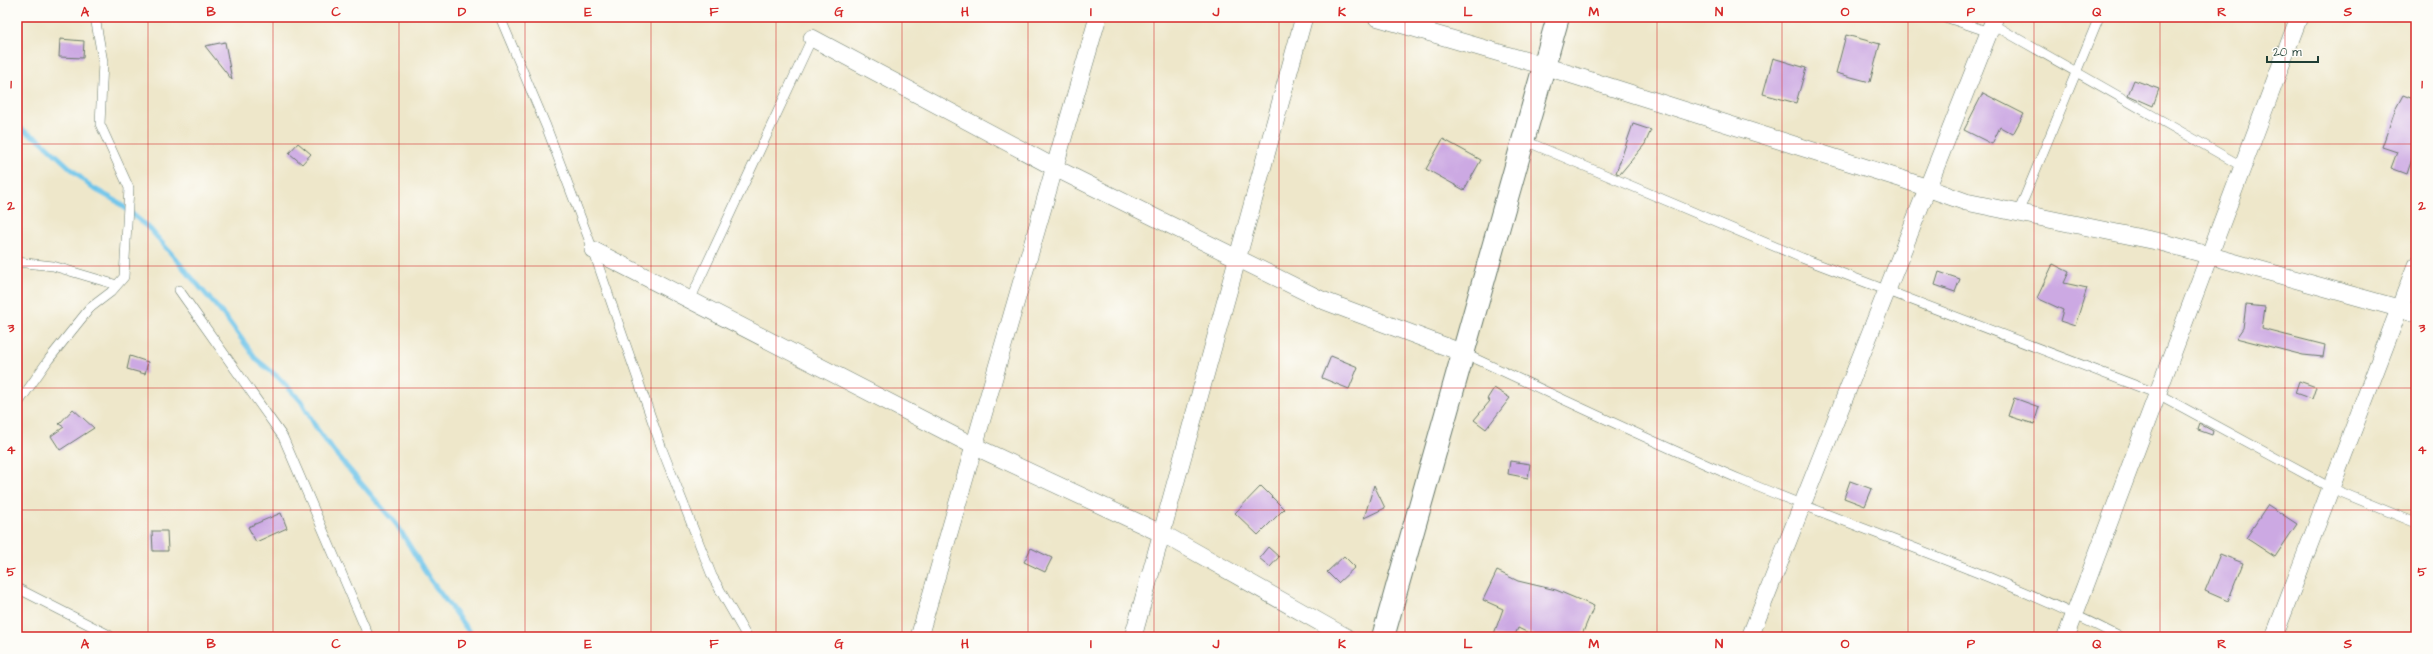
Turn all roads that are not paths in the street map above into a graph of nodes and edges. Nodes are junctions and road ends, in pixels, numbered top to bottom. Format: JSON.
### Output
{"nodes":[{"id":1,"x":95,"y":17,"type":"edge"},
{"id":2,"x":500,"y":17,"type":"edge"},
{"id":3,"x":1098,"y":17,"type":"edge"},
{"id":4,"x":1304,"y":17,"type":"edge"},
{"id":5,"x":1376,"y":17,"type":"edge"},
{"id":6,"x":1558,"y":17,"type":"edge"},
{"id":7,"x":1945,"y":17,"type":"edge"},
{"id":8,"x":2099,"y":17,"type":"edge"},
{"id":9,"x":2299,"y":17,"type":"edge"},
{"id":10,"x":1992,"y":25,"type":"edge"},
{"id":11,"x":812,"y":38,"type":"joint"},
{"id":12,"x":1544,"y":66,"type":"junction"},
{"id":13,"x":2076,"y":72,"type":"junction"},
{"id":14,"x":1523,"y":140,"type":"junction"},
{"id":15,"x":1055,"y":167,"type":"junction"},
{"id":16,"x":2243,"y":167,"type":"junction"},
{"id":17,"x":1928,"y":188,"type":"junction"},
{"id":18,"x":2018,"y":213,"type":"junction"},
{"id":19,"x":593,"y":250,"type":"junction"},
{"id":20,"x":2210,"y":256,"type":"junction"},
{"id":21,"x":1238,"y":259,"type":"junction"},
{"id":22,"x":17,"y":262,"type":"edge"},
{"id":23,"x":2416,"y":265,"type":"edge"},
{"id":24,"x":117,"y":286,"type":"junction"},
{"id":25,"x":179,"y":290,"type":"dead end"},
{"id":26,"x":1887,"y":290,"type":"junction"},
{"id":27,"x":690,"y":300,"type":"junction"},
{"id":28,"x":2399,"y":308,"type":"junction"},
{"id":29,"x":2416,"y":313,"type":"edge"},
{"id":30,"x":1463,"y":353,"type":"junction"},
{"id":31,"x":2158,"y":394,"type":"junction"},
{"id":32,"x":17,"y":405,"type":"edge"},
{"id":33,"x":974,"y":446,"type":"junction"},
{"id":34,"x":2331,"y":488,"type":"junction"},
{"id":35,"x":1803,"y":504,"type":"junction"},
{"id":36,"x":2416,"y":523,"type":"edge"},
{"id":37,"x":1163,"y":534,"type":"junction"},
{"id":38,"x":17,"y":588,"type":"edge"},
{"id":39,"x":2075,"y":614,"type":"junction"},
{"id":40,"x":111,"y":636,"type":"edge"},
{"id":41,"x":369,"y":637,"type":"edge"},
{"id":42,"x":747,"y":637,"type":"edge"},
{"id":43,"x":919,"y":637,"type":"edge"},
{"id":44,"x":1133,"y":637,"type":"edge"},
{"id":45,"x":1346,"y":637,"type":"edge"},
{"id":46,"x":1383,"y":637,"type":"edge"},
{"id":47,"x":1750,"y":637,"type":"edge"},
{"id":48,"x":2066,"y":637,"type":"edge"},
{"id":49,"x":2120,"y":637,"type":"edge"},
{"id":50,"x":2274,"y":637,"type":"edge"}],
"edges":[{"from":1,"to":24,"type":"lane"},
{"from":2,"to":19,"type":"lane"},
{"from":3,"to":15,"type":"street"},
{"from":4,"to":21,"type":"street"},
{"from":5,"to":12,"type":"street"},
{"from":6,"to":12,"type":"street"},
{"from":7,"to":10,"type":"lane"},
{"from":8,"to":13,"type":"lane"},
{"from":9,"to":16,"type":"street"},
{"from":10,"to":13,"type":"lane"},
{"from":10,"to":17,"type":"street"},
{"from":11,"to":15,"type":"street"},
{"from":11,"to":27,"type":"lane"},
{"from":12,"to":14,"type":"street"},
{"from":12,"to":17,"type":"street"},
{"from":13,"to":16,"type":"lane"},
{"from":13,"to":18,"type":"lane"},
{"from":14,"to":26,"type":"lane"},
{"from":14,"to":30,"type":"street"},
{"from":15,"to":21,"type":"street"},
{"from":15,"to":33,"type":"street"},
{"from":16,"to":20,"type":"street"},
{"from":17,"to":18,"type":"street"},
{"from":17,"to":26,"type":"street"},
{"from":18,"to":20,"type":"street"},
{"from":19,"to":27,"type":"street"},
{"from":19,"to":42,"type":"lane"},
{"from":20,"to":28,"type":"street"},
{"from":20,"to":31,"type":"street"},
{"from":21,"to":30,"type":"street"},
{"from":21,"to":37,"type":"street"},
{"from":22,"to":24,"type":"lane"},
{"from":23,"to":28,"type":"street"},
{"from":24,"to":32,"type":"lane"},
{"from":25,"to":41,"type":"lane"},
{"from":26,"to":31,"type":"lane"},
{"from":26,"to":35,"type":"street"},
{"from":27,"to":33,"type":"street"},
{"from":28,"to":29,"type":"street"},
{"from":28,"to":34,"type":"street"},
{"from":30,"to":35,"type":"lane"},
{"from":30,"to":46,"type":"street"},
{"from":31,"to":34,"type":"lane"},
{"from":31,"to":39,"type":"street"},
{"from":33,"to":37,"type":"street"},
{"from":33,"to":43,"type":"street"},
{"from":34,"to":36,"type":"lane"},
{"from":34,"to":50,"type":"street"},
{"from":35,"to":39,"type":"lane"},
{"from":35,"to":47,"type":"street"},
{"from":37,"to":44,"type":"street"},
{"from":37,"to":45,"type":"street"},
{"from":38,"to":40,"type":"lane"},
{"from":39,"to":48,"type":"street"},
{"from":39,"to":49,"type":"lane"}]}
